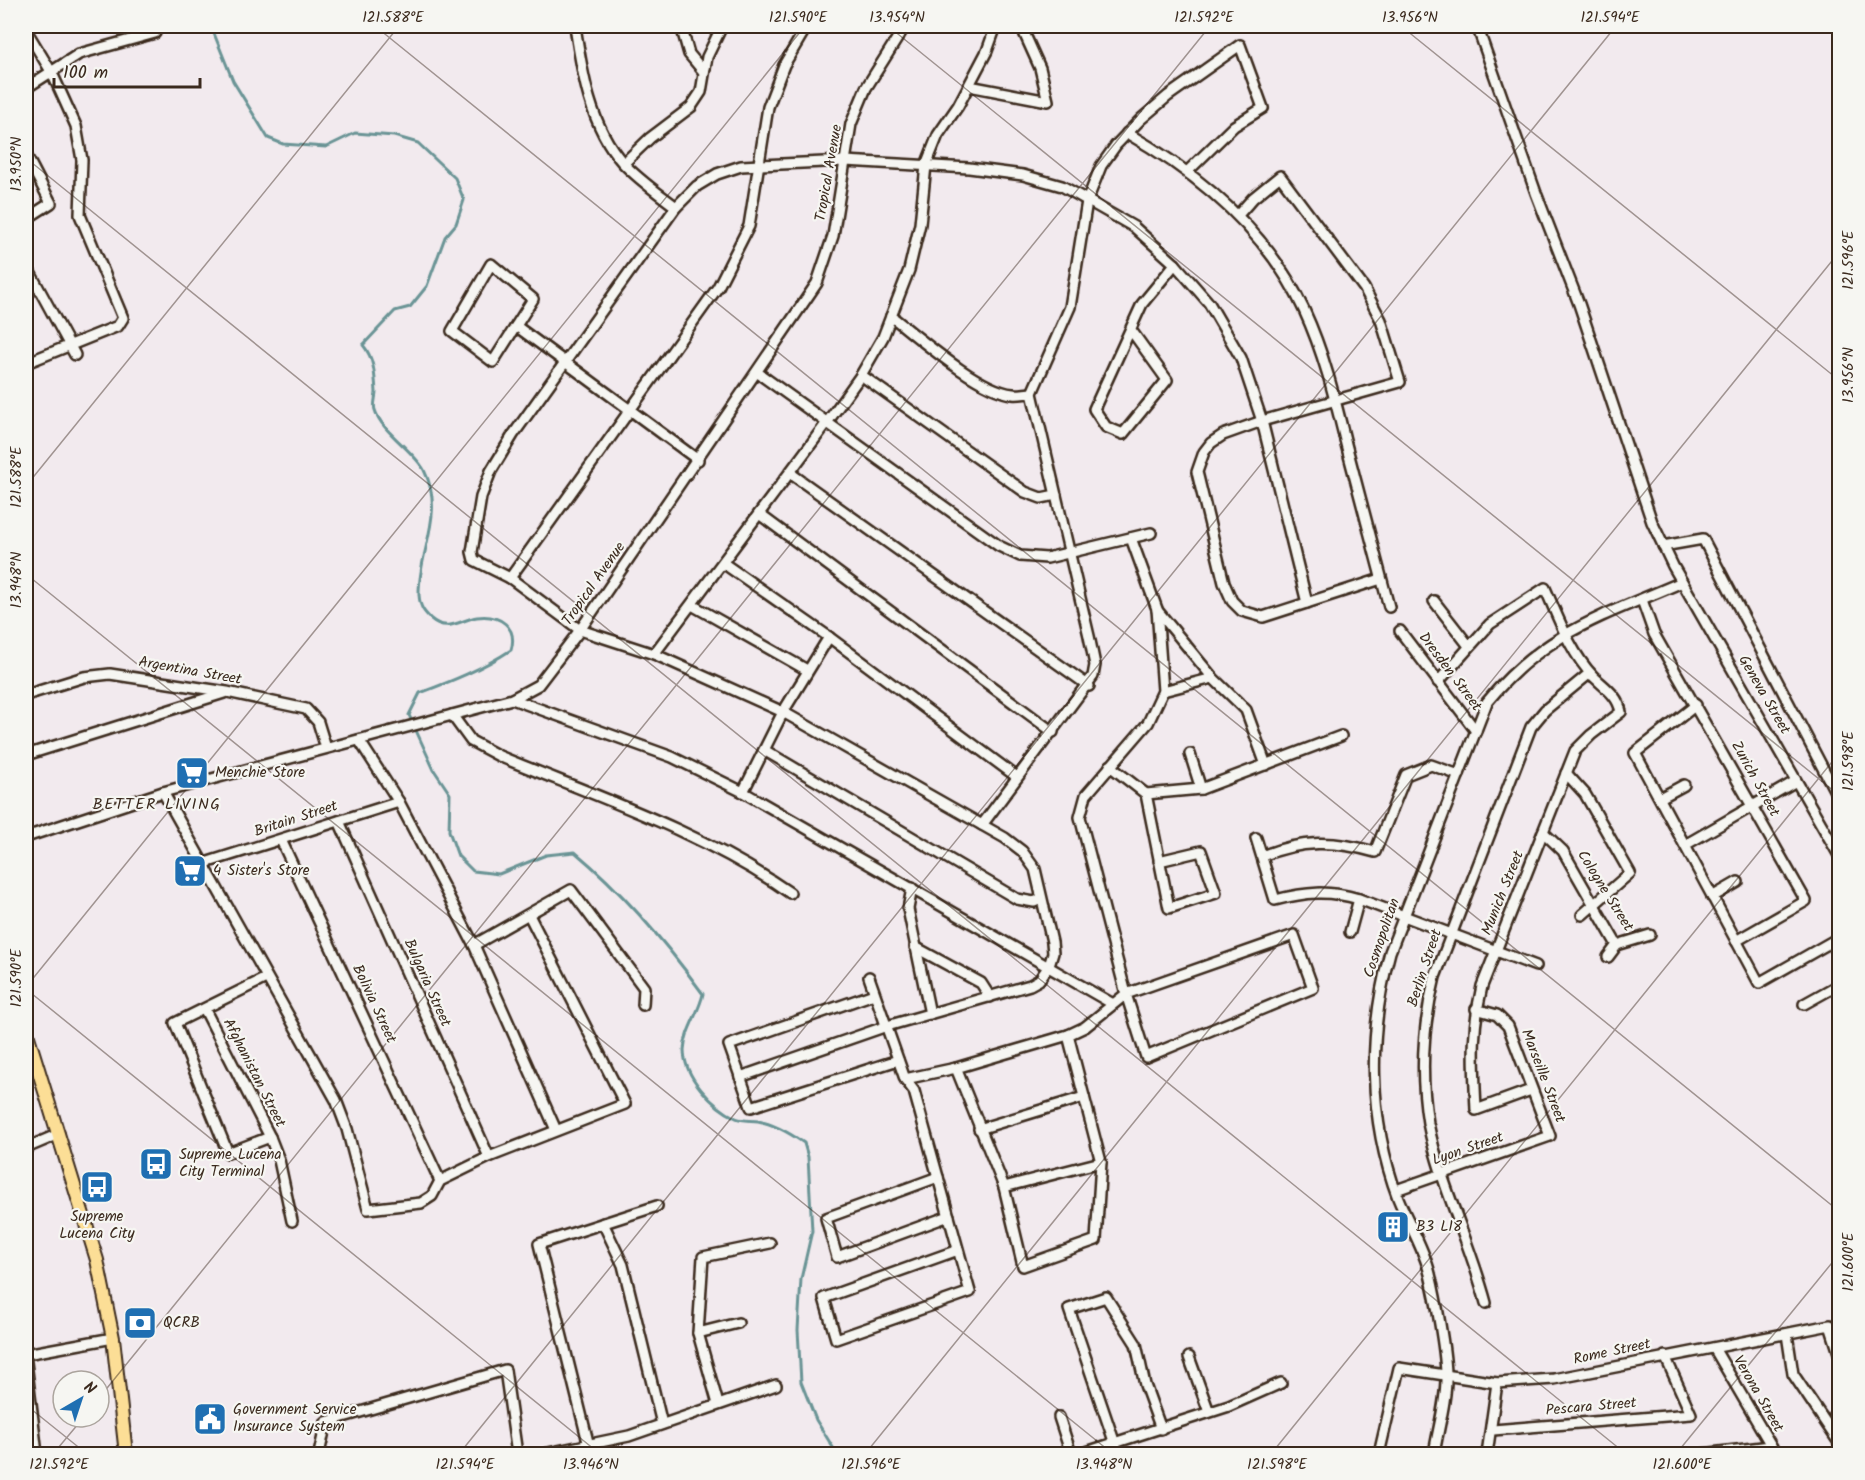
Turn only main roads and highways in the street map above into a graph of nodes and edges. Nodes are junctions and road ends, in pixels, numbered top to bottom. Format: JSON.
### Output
{"nodes":[{"id":1,"x":26,"y":1030,"type":"edge"},
{"id":2,"x":126,"y":1455,"type":"edge"}],
"edges":[{"from":1,"to":2,"type":"main road"}]}
